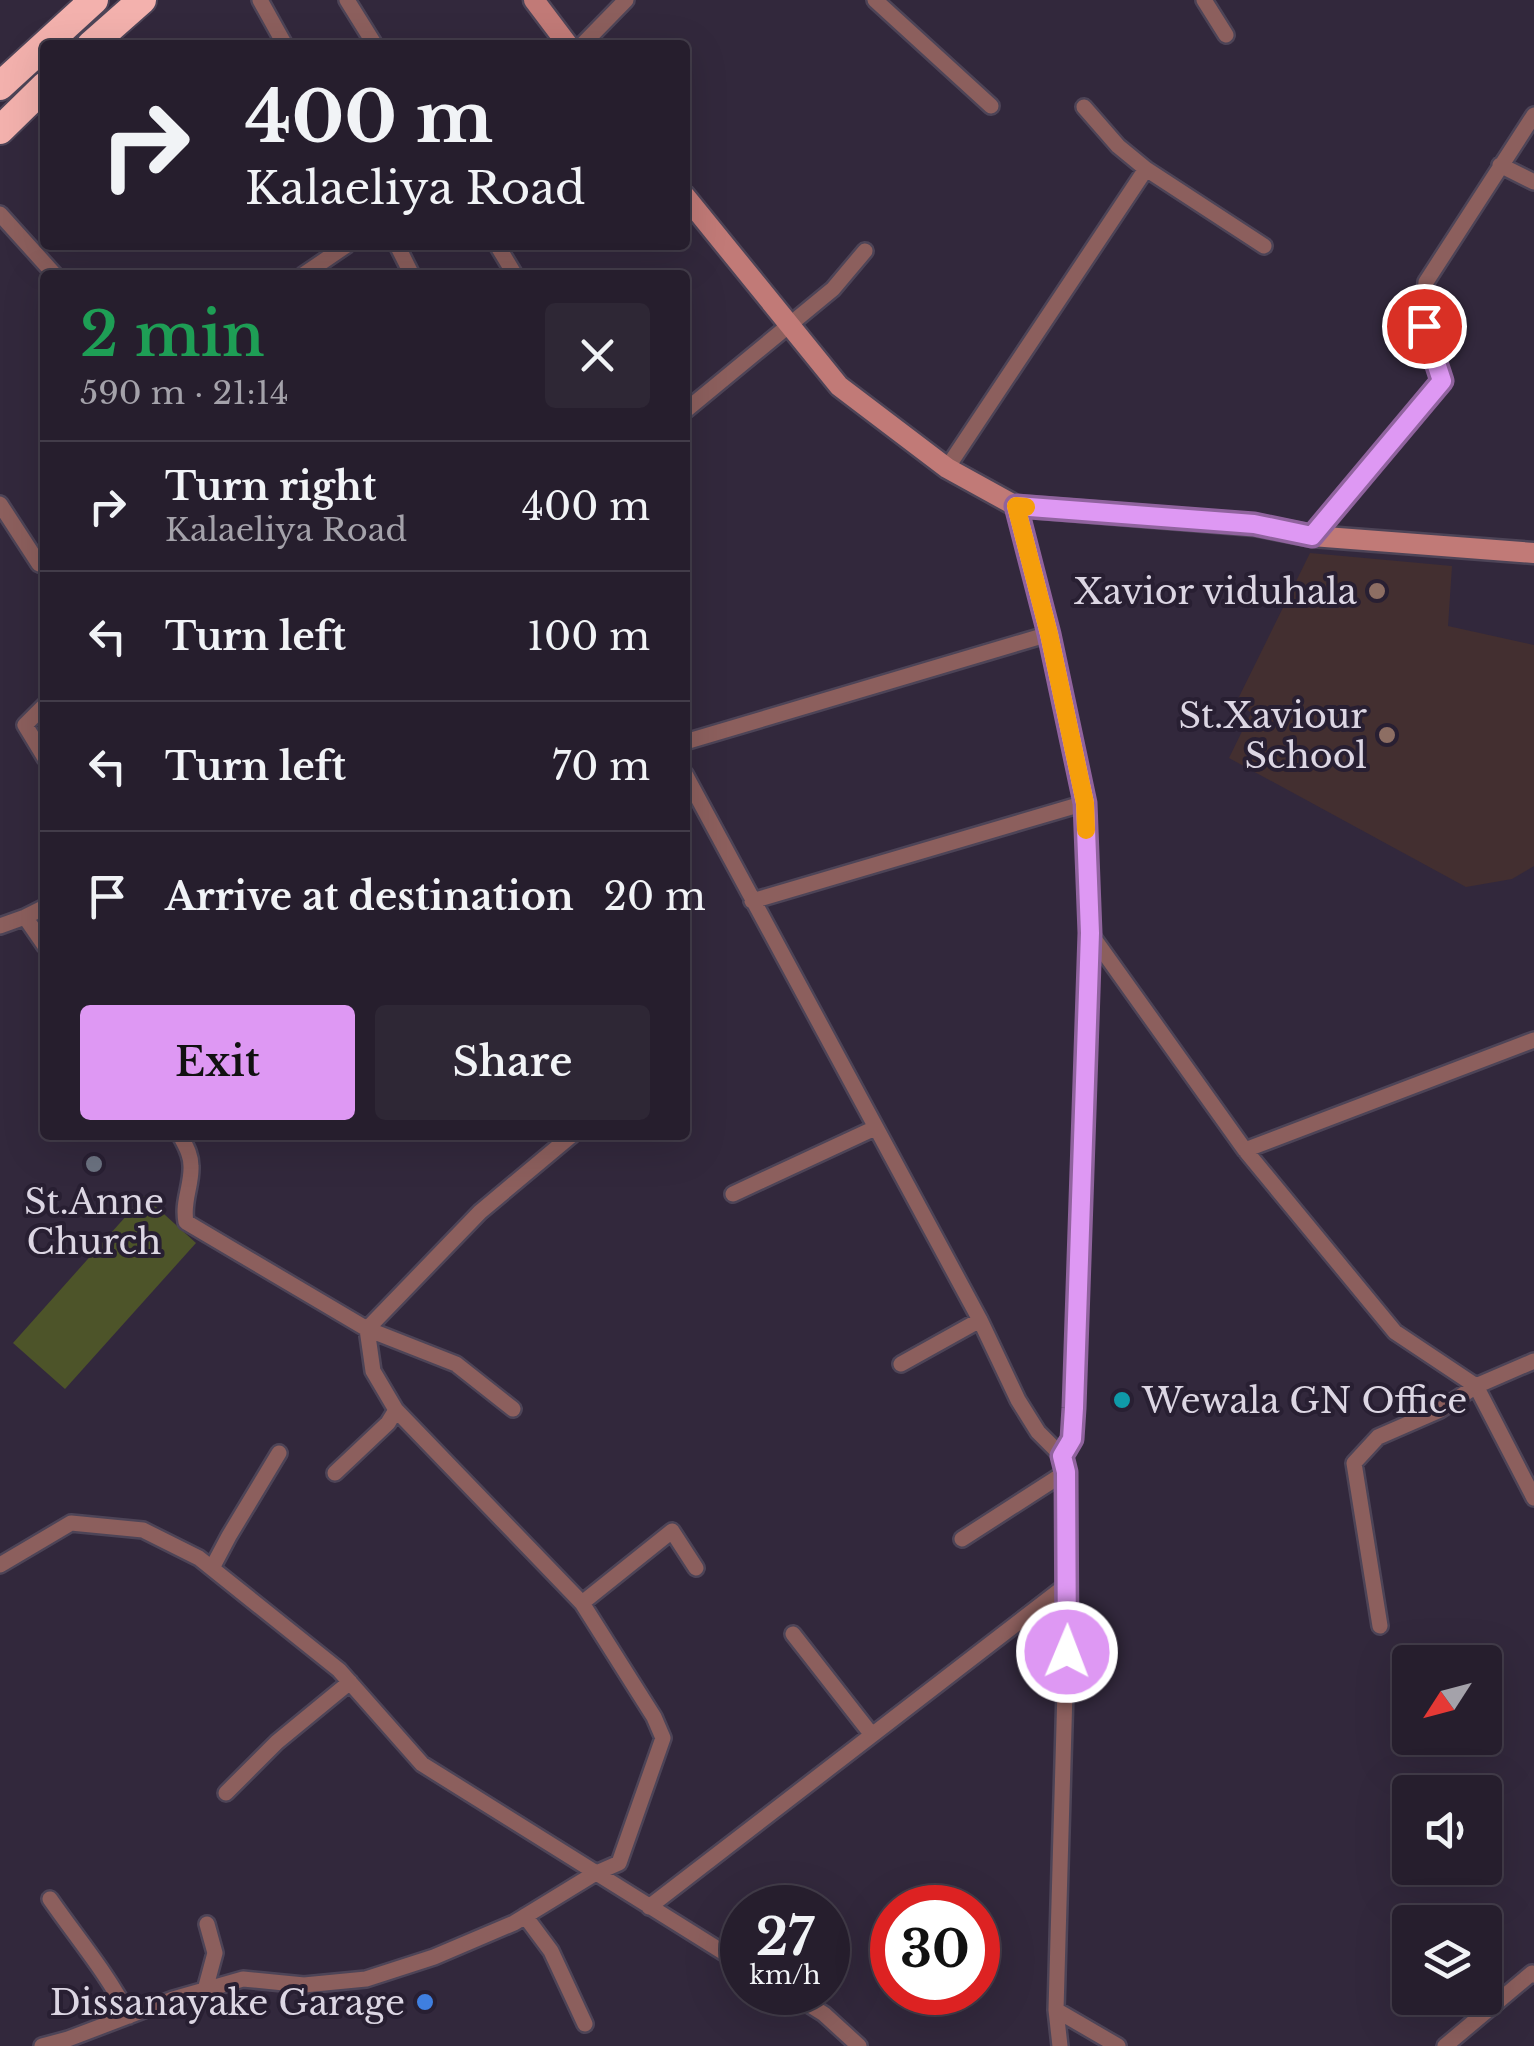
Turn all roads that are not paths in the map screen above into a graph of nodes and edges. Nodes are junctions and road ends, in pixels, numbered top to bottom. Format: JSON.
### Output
{"nodes":[{"id":1,"x":94,"y":0,"type":"edge"},
{"id":2,"x":142,"y":0,"type":"edge"},
{"id":3,"x":260,"y":0,"type":"edge"},
{"id":4,"x":347,"y":0,"type":"edge"},
{"id":5,"x":534,"y":0,"type":"edge"},
{"id":6,"x":626,"y":0,"type":"edge"},
{"id":7,"x":875,"y":0,"type":"edge"},
{"id":8,"x":1204,"y":0,"type":"edge"},
{"id":9,"x":1226,"y":36,"type":"dead end"},
{"id":10,"x":50,"y":40,"type":"edge"},
{"id":11,"x":97,"y":40,"type":"edge"},
{"id":12,"x":283,"y":40,"type":"edge"},
{"id":13,"x":372,"y":40,"type":"edge"},
{"id":14,"x":564,"y":40,"type":"edge"},
{"id":15,"x":587,"y":40,"type":"edge"},
{"id":16,"x":40,"y":49,"type":"edge"},
{"id":17,"x":0,"y":86,"type":"edge"},
{"id":18,"x":40,"y":91,"type":"edge"},
{"id":19,"x":992,"y":106,"type":"dead end"},
{"id":20,"x":1084,"y":107,"type":"dead end"},
{"id":21,"x":1534,"y":116,"type":"edge"},
{"id":22,"x":0,"y":130,"type":"edge"},
{"id":23,"x":1500,"y":165,"type":"junction"},
{"id":24,"x":1146,"y":169,"type":"junction"},
{"id":25,"x":1534,"y":182,"type":"edge"},
{"id":26,"x":690,"y":202,"type":"edge"},
{"id":27,"x":0,"y":214,"type":"edge"},
{"id":28,"x":40,"y":246,"type":"edge"},
{"id":29,"x":1264,"y":246,"type":"dead end"},
{"id":30,"x":340,"y":250,"type":"edge"},
{"id":31,"x":865,"y":250,"type":"dead end"},
{"id":32,"x":310,"y":270,"type":"edge"},
{"id":33,"x":789,"y":326,"type":"junction"},
{"id":34,"x":690,"y":407,"type":"edge"},
{"id":35,"x":946,"y":468,"type":"junction"},
{"id":36,"x":0,"y":504,"type":"edge"},
{"id":37,"x":1016,"y":506,"type":"junction"},
{"id":38,"x":1312,"y":536,"type":"junction"},
{"id":39,"x":1533,"y":552,"type":"edge"},
{"id":40,"x":40,"y":564,"type":"dead end"},
{"id":41,"x":1049,"y":634,"type":"junction"},
{"id":42,"x":40,"y":709,"type":"edge"},
{"id":43,"x":690,"y":741,"type":"edge"},
{"id":44,"x":40,"y":750,"type":"edge"},
{"id":45,"x":690,"y":783,"type":"edge"},
{"id":46,"x":1085,"y":803,"type":"junction"},
{"id":47,"x":752,"y":901,"type":"junction"},
{"id":48,"x":40,"y":910,"type":"edge"},
{"id":49,"x":25,"y":918,"type":"junction"},
{"id":50,"x":0,"y":926,"type":"edge"},
{"id":51,"x":1090,"y":933,"type":"junction"},
{"id":52,"x":40,"y":939,"type":"edge"},
{"id":53,"x":1534,"y":1040,"type":"edge"},
{"id":54,"x":876,"y":1128,"type":"junction"},
{"id":55,"x":182,"y":1140,"type":"edge"},
{"id":56,"x":566,"y":1140,"type":"edge"},
{"id":57,"x":1245,"y":1150,"type":"junction"},
{"id":58,"x":733,"y":1194,"type":"dead end"},
{"id":59,"x":980,"y":1320,"type":"junction"},
{"id":60,"x":367,"y":1329,"type":"junction"},
{"id":61,"x":1534,"y":1360,"type":"edge"},
{"id":62,"x":901,"y":1364,"type":"dead end"},
{"id":63,"x":1476,"y":1386,"type":"junction"},
{"id":64,"x":513,"y":1409,"type":"dead end"},
{"id":65,"x":396,"y":1410,"type":"junction"},
{"id":66,"x":279,"y":1453,"type":"dead end"},
{"id":67,"x":1064,"y":1464,"type":"junction"},
{"id":68,"x":335,"y":1473,"type":"dead end"},
{"id":69,"x":1534,"y":1498,"type":"edge"},
{"id":70,"x":962,"y":1539,"type":"dead end"},
{"id":71,"x":0,"y":1565,"type":"edge"},
{"id":72,"x":212,"y":1568,"type":"junction"},
{"id":73,"x":696,"y":1568,"type":"dead end"},
{"id":74,"x":1068,"y":1584,"type":"junction"},
{"id":75,"x":582,"y":1603,"type":"junction"},
{"id":76,"x":1380,"y":1626,"type":"dead end"},
{"id":77,"x":793,"y":1634,"type":"dead end"},
{"id":78,"x":350,"y":1682,"type":"junction"},
{"id":79,"x":872,"y":1735,"type":"junction"},
{"id":80,"x":226,"y":1793,"type":"dead end"},
{"id":81,"x":594,"y":1874,"type":"junction"},
{"id":82,"x":50,"y":1899,"type":"dead end"},
{"id":83,"x":649,"y":1907,"type":"junction"},
{"id":84,"x":525,"y":1916,"type":"junction"},
{"id":85,"x":207,"y":1924,"type":"dead end"},
{"id":86,"x":720,"y":1951,"type":"edge"},
{"id":87,"x":1534,"y":1974,"type":"edge"},
{"id":88,"x":205,"y":1990,"type":"junction"},
{"id":89,"x":1056,"y":2010,"type":"junction"},
{"id":90,"x":825,"y":2015,"type":"edge"},
{"id":91,"x":130,"y":2016,"type":"junction"},
{"id":92,"x":585,"y":2024,"type":"dead end"},
{"id":93,"x":42,"y":2046,"type":"edge"},
{"id":94,"x":859,"y":2046,"type":"edge"},
{"id":95,"x":1060,"y":2046,"type":"edge"},
{"id":96,"x":1118,"y":2046,"type":"edge"},
{"id":97,"x":1444,"y":2046,"type":"edge"}],
"edges":[{"from":1,"to":10,"type":"highway"},
{"from":2,"to":11,"type":"highway"},
{"from":3,"to":12,"type":"street"},
{"from":4,"to":13,"type":"street"},
{"from":5,"to":14,"type":"street"},
{"from":6,"to":15,"type":"street"},
{"from":7,"to":19,"type":"street"},
{"from":8,"to":9,"type":"street"},
{"from":16,"to":17,"type":"highway"},
{"from":18,"to":22,"type":"highway"},
{"from":20,"to":24,"type":"street"},
{"from":21,"to":23,"type":"street"},
{"from":23,"to":25,"type":"street"},
{"from":23,"to":38,"type":"street"},
{"from":24,"to":29,"type":"street"},
{"from":24,"to":35,"type":"street"},
{"from":26,"to":33,"type":"street"},
{"from":27,"to":28,"type":"street"},
{"from":30,"to":32,"type":"street"},
{"from":31,"to":33,"type":"street"},
{"from":33,"to":34,"type":"street"},
{"from":33,"to":35,"type":"street"},
{"from":35,"to":37,"type":"street"},
{"from":36,"to":40,"type":"street"},
{"from":37,"to":38,"type":"street"},
{"from":37,"to":41,"type":"street"},
{"from":38,"to":39,"type":"street"},
{"from":41,"to":43,"type":"street"},
{"from":41,"to":46,"type":"street"},
{"from":42,"to":44,"type":"street"},
{"from":45,"to":47,"type":"street"},
{"from":46,"to":47,"type":"street"},
{"from":46,"to":51,"type":"street"},
{"from":47,"to":54,"type":"street"},
{"from":48,"to":49,"type":"street"},
{"from":49,"to":50,"type":"street"},
{"from":49,"to":52,"type":"street"},
{"from":51,"to":57,"type":"street"},
{"from":51,"to":67,"type":"street"},
{"from":53,"to":57,"type":"street"},
{"from":54,"to":58,"type":"street"},
{"from":54,"to":59,"type":"street"},
{"from":55,"to":60,"type":"street"},
{"from":56,"to":60,"type":"street"},
{"from":57,"to":63,"type":"street"},
{"from":59,"to":62,"type":"street"},
{"from":59,"to":67,"type":"street"},
{"from":60,"to":64,"type":"street"},
{"from":60,"to":65,"type":"street"},
{"from":61,"to":63,"type":"street"},
{"from":63,"to":69,"type":"street"},
{"from":63,"to":76,"type":"street"},
{"from":65,"to":68,"type":"street"},
{"from":65,"to":75,"type":"street"},
{"from":66,"to":72,"type":"street"},
{"from":67,"to":70,"type":"street"},
{"from":67,"to":74,"type":"street"},
{"from":71,"to":72,"type":"street"},
{"from":72,"to":78,"type":"street"},
{"from":73,"to":75,"type":"street"},
{"from":74,"to":79,"type":"street"},
{"from":74,"to":89,"type":"street"},
{"from":75,"to":81,"type":"street"},
{"from":77,"to":79,"type":"street"},
{"from":78,"to":80,"type":"street"},
{"from":78,"to":81,"type":"street"},
{"from":79,"to":83,"type":"street"},
{"from":81,"to":83,"type":"street"},
{"from":81,"to":84,"type":"street"},
{"from":82,"to":91,"type":"street"},
{"from":83,"to":86,"type":"street"},
{"from":84,"to":88,"type":"street"},
{"from":84,"to":92,"type":"street"},
{"from":85,"to":88,"type":"street"},
{"from":87,"to":97,"type":"street"},
{"from":88,"to":91,"type":"street"},
{"from":89,"to":95,"type":"street"},
{"from":89,"to":96,"type":"street"},
{"from":90,"to":94,"type":"street"},
{"from":91,"to":93,"type":"street"}]}
